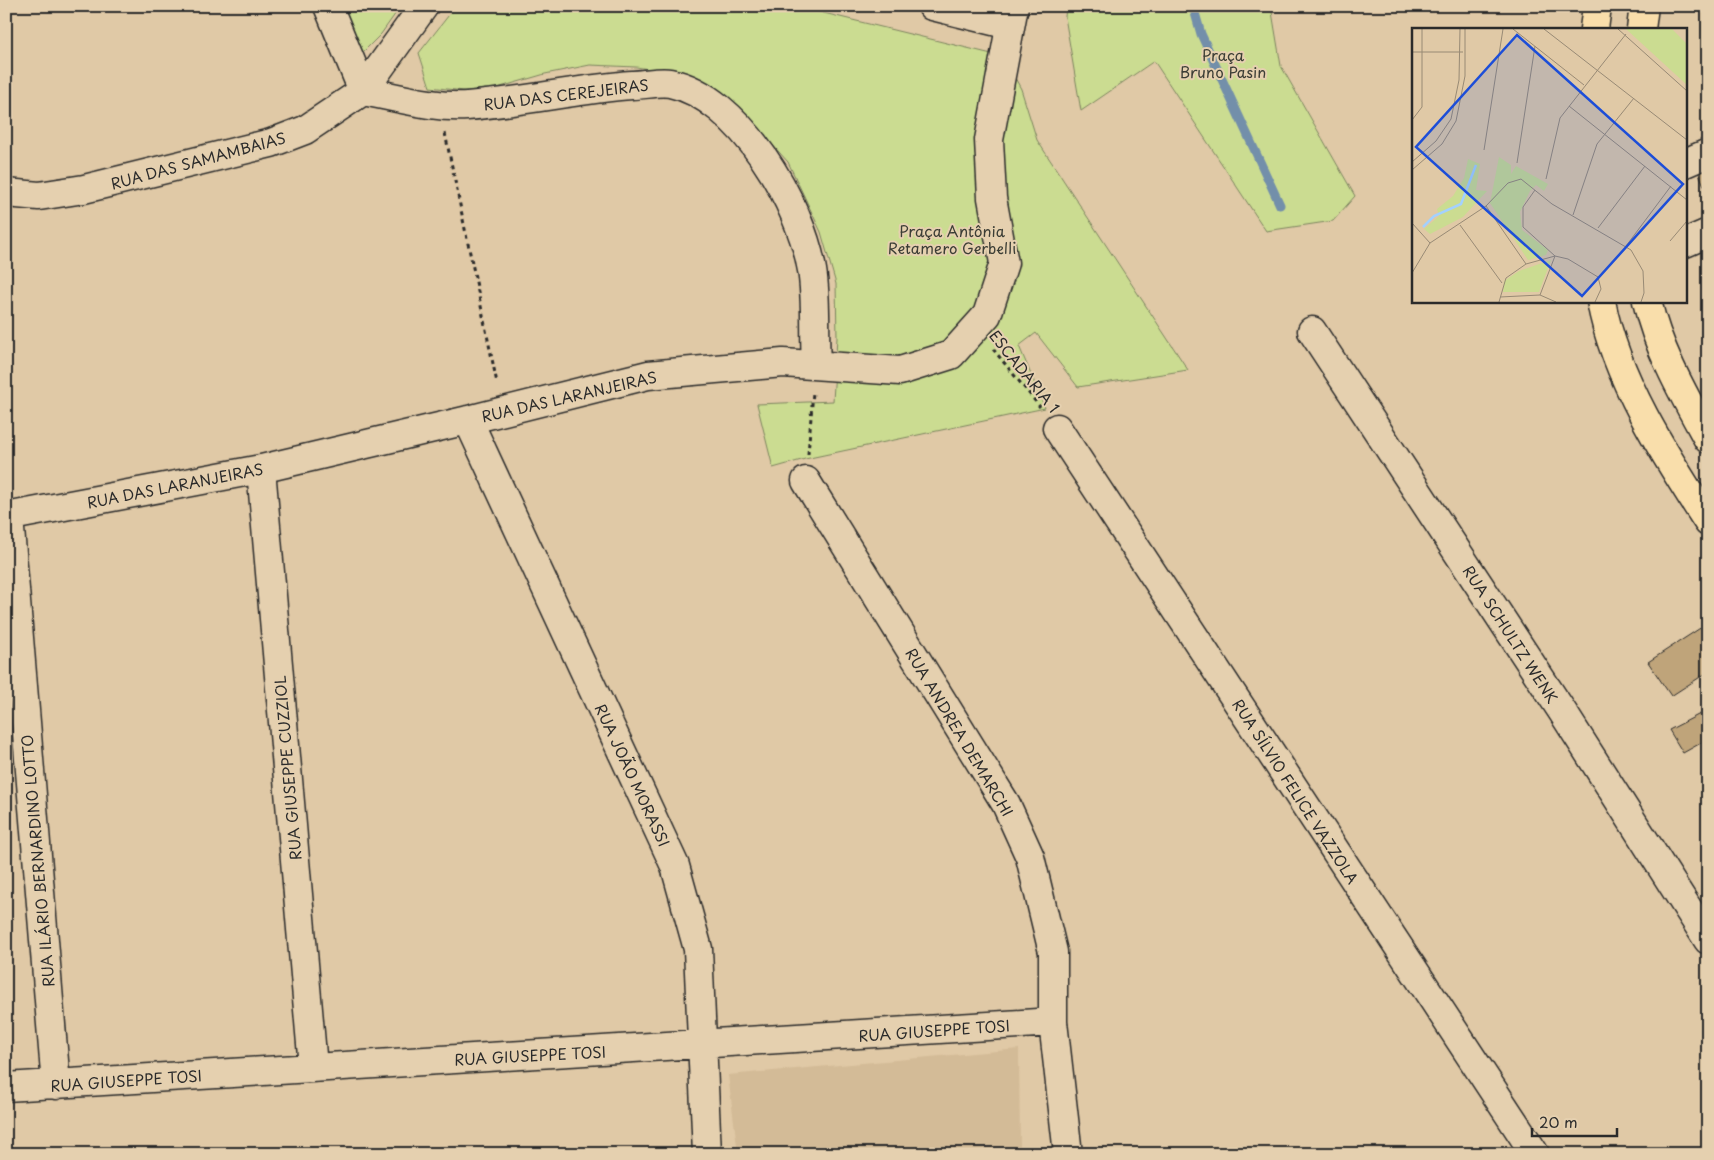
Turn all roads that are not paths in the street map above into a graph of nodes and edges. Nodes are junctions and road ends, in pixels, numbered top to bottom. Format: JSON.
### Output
{"nodes":[{"id":1,"x":328,"y":6,"type":"edge"},
{"id":2,"x":424,"y":6,"type":"edge"},
{"id":3,"x":932,"y":6,"type":"edge"},
{"id":4,"x":1597,"y":6,"type":"edge"},
{"id":5,"x":1644,"y":6,"type":"edge"},
{"id":6,"x":1012,"y":16,"type":"edge"},
{"id":7,"x":1594,"y":28,"type":"edge"},
{"id":8,"x":1641,"y":28,"type":"edge"},
{"id":9,"x":363,"y":90,"type":"junction"},
{"id":10,"x":1708,"y":153,"type":"edge"},
{"id":11,"x":1686,"y":163,"type":"edge"},
{"id":12,"x":6,"y":193,"type":"edge"},
{"id":13,"x":1708,"y":233,"type":"edge"},
{"id":14,"x":1686,"y":243,"type":"edge"},
{"id":15,"x":1601,"y":302,"type":"edge"},
{"id":16,"x":1647,"y":302,"type":"edge"},
{"id":17,"x":1312,"y":331,"type":"dead end"},
{"id":18,"x":816,"y":364,"type":"junction"},
{"id":19,"x":468,"y":420,"type":"junction"},
{"id":20,"x":1057,"y":428,"type":"road end"},
{"id":21,"x":1708,"y":439,"type":"edge"},
{"id":22,"x":261,"y":469,"type":"junction"},
{"id":23,"x":806,"y":481,"type":"road end"},
{"id":24,"x":8,"y":517,"type":"edge"},
{"id":25,"x":1708,"y":522,"type":"edge"},
{"id":26,"x":1708,"y":940,"type":"edge"},
{"id":27,"x":1053,"y":1022,"type":"junction"},
{"id":28,"x":702,"y":1045,"type":"junction"},
{"id":29,"x":313,"y":1067,"type":"junction"},
{"id":30,"x":56,"y":1085,"type":"junction"},
{"id":31,"x":6,"y":1087,"type":"edge"},
{"id":32,"x":707,"y":1154,"type":"edge"},
{"id":33,"x":1068,"y":1154,"type":"edge"},
{"id":34,"x":1535,"y":1154,"type":"edge"}],
"edges":[{"from":1,"to":9,"type":"street"},
{"from":2,"to":9,"type":"street","name":"RUA DAS SAMAMBAIAS"},
{"from":3,"to":6,"type":"street"},
{"from":4,"to":7,"type":"main road"},
{"from":5,"to":8,"type":"main road"},
{"from":6,"to":18,"type":"street","name":"RUA DAS LARANJEIRAS"},
{"from":9,"to":12,"type":"street","name":"RUA DAS SAMAMBAIAS"},
{"from":9,"to":18,"type":"street","name":"RUA DAS CEREJEIRAS"},
{"from":10,"to":11,"type":"street"},
{"from":13,"to":14,"type":"street"},
{"from":15,"to":25,"type":"main road"},
{"from":16,"to":21,"type":"main road"},
{"from":17,"to":26,"type":"street","name":"RUA SCHULTZ WENK"},
{"from":18,"to":19,"type":"street","name":"RUA DAS LARANJEIRAS"},
{"from":19,"to":22,"type":"street","name":"RUA DAS LARANJEIRAS"},
{"from":19,"to":28,"type":"street","name":"RUA JOÃO MORASSI"},
{"from":20,"to":34,"type":"street","name":"RUA SÍLVIO FELICE VAZZOLA"},
{"from":22,"to":24,"type":"street","name":"RUA DAS LARANJEIRAS"},
{"from":22,"to":29,"type":"street","name":"RUA GIUSEPPE CUZZIOL"},
{"from":23,"to":27,"type":"street","name":"RUA ANDREA DEMARCHI"},
{"from":24,"to":30,"type":"street","name":"RUA ILÁRIO BERNARDINO LOTTO"},
{"from":27,"to":28,"type":"street","name":"RUA GIUSEPPE TOSI"},
{"from":27,"to":33,"type":"street","name":"RUA ANDREA DEMARCHI"},
{"from":28,"to":29,"type":"street","name":"RUA GIUSEPPE TOSI"},
{"from":28,"to":32,"type":"street","name":"RUA JOÃO MORASSI"},
{"from":29,"to":30,"type":"street","name":"RUA GIUSEPPE TOSI"},
{"from":30,"to":31,"type":"street","name":"RUA GIUSEPPE TOSI"}]}
